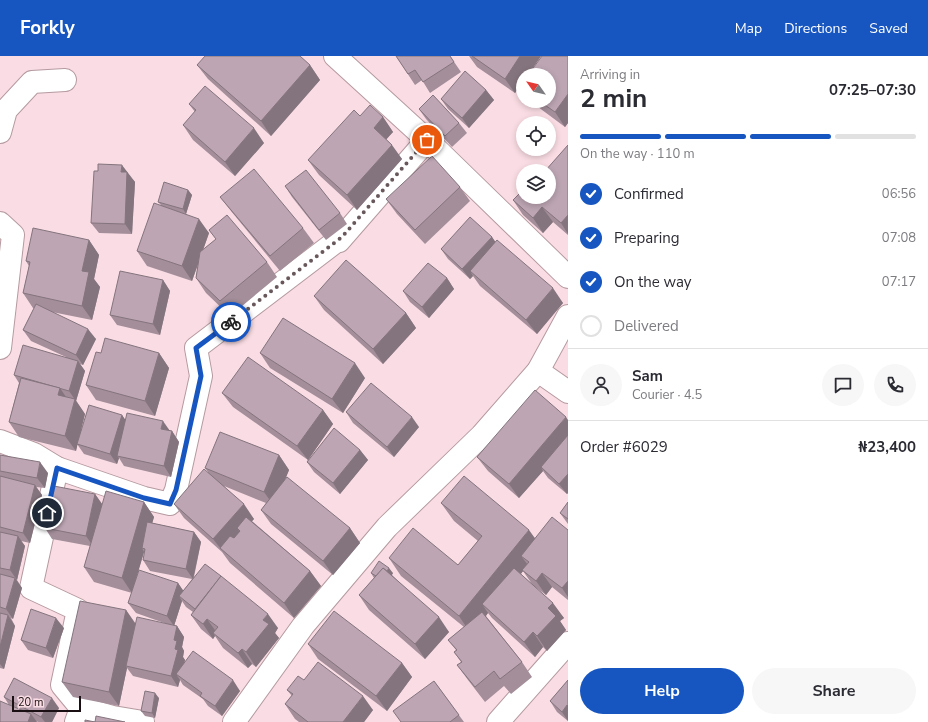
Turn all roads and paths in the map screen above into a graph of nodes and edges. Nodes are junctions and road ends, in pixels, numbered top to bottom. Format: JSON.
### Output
{"nodes":[{"id":1,"x":335,"y":56,"type":"edge"},
{"id":2,"x":66,"y":80,"type":"dead end"},
{"id":3,"x":0,"y":132,"type":"edge"},
{"id":4,"x":427,"y":140,"type":"junction"},
{"id":5,"x":0,"y":223,"type":"edge"},
{"id":6,"x":568,"y":277,"type":"edge"},
{"id":7,"x":568,"y":316,"type":"edge"},
{"id":8,"x":0,"y":348,"type":"edge"},
{"id":9,"x":538,"y":371,"type":"junction"},
{"id":10,"x":568,"y":392,"type":"edge"},
{"id":11,"x":0,"y":441,"type":"edge"},
{"id":12,"x":57,"y":468,"type":"junction"},
{"id":13,"x":568,"y":643,"type":"edge"},
{"id":14,"x":79,"y":715,"type":"edge"},
{"id":15,"x":143,"y":722,"type":"edge"},
{"id":16,"x":234,"y":722,"type":"edge"},
{"id":17,"x":498,"y":722,"type":"edge"}],
"edges":[{"from":1,"to":4,"type":"street"},
{"from":2,"to":3,"type":"street"},
{"from":4,"to":6,"type":"street"},
{"from":4,"to":12,"type":"street"},
{"from":5,"to":8,"type":"street"},
{"from":7,"to":9,"type":"street"},
{"from":9,"to":10,"type":"street"},
{"from":9,"to":16,"type":"street"},
{"from":11,"to":12,"type":"street"},
{"from":12,"to":14,"type":"street"},
{"from":13,"to":17,"type":"street"},
{"from":14,"to":15,"type":"street"}]}
